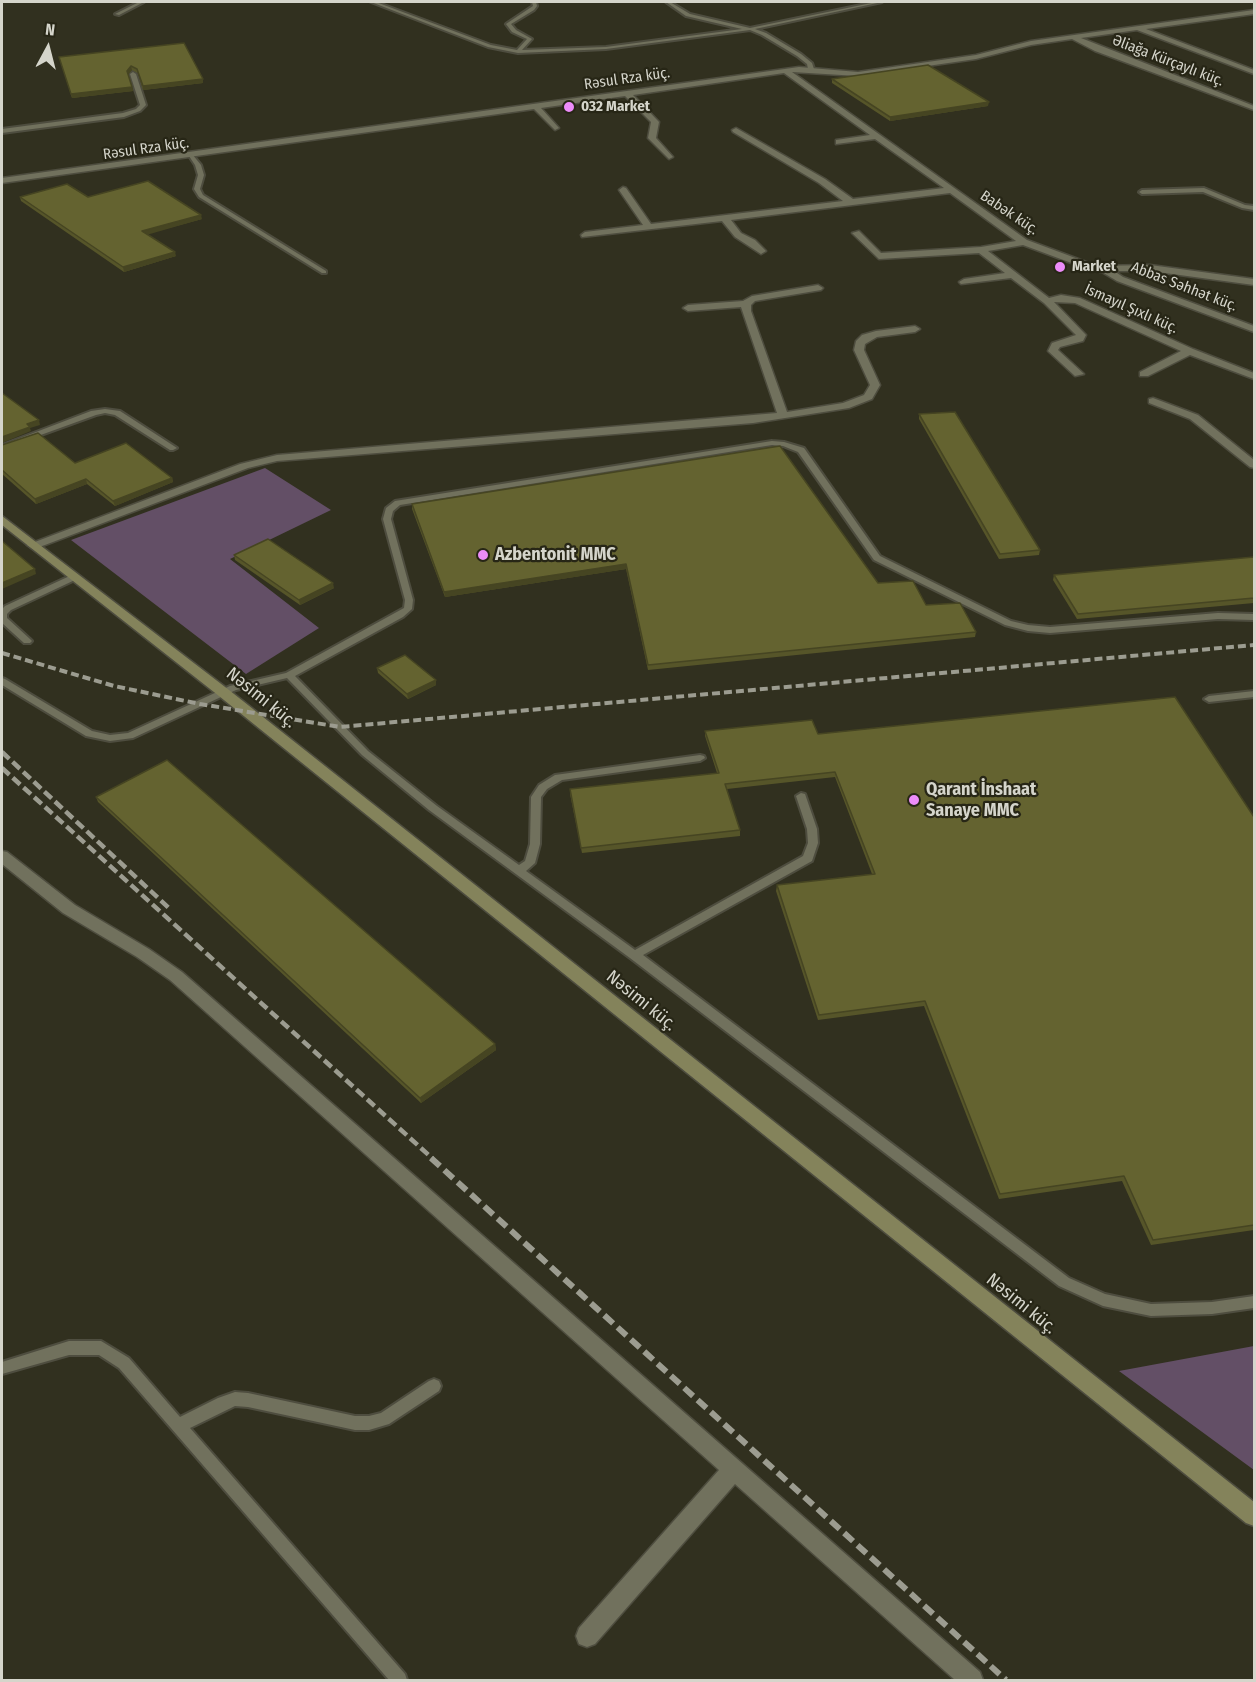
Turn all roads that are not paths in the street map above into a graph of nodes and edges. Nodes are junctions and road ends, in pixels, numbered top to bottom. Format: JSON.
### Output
{"nodes":[{"id":1,"x":142,"y":2,"type":"edge"},
{"id":2,"x":374,"y":2,"type":"edge"},
{"id":3,"x":534,"y":2,"type":"edge"},
{"id":4,"x":668,"y":2,"type":"edge"},
{"id":5,"x":880,"y":2,"type":"edge"},
{"id":6,"x":1254,"y":13,"type":"edge"},
{"id":7,"x":117,"y":14,"type":"dead end"},
{"id":8,"x":1137,"y":28,"type":"junction"},
{"id":9,"x":750,"y":29,"type":"junction"},
{"id":10,"x":1073,"y":37,"type":"junction"},
{"id":11,"x":518,"y":52,"type":"junction"},
{"id":12,"x":811,"y":69,"type":"junction"},
{"id":13,"x":786,"y":71,"type":"junction"},
{"id":14,"x":1254,"y":72,"type":"edge"},
{"id":15,"x":132,"y":74,"type":"edge"},
{"id":16,"x":627,"y":93,"type":"junction"},
{"id":17,"x":535,"y":105,"type":"junction"},
{"id":18,"x":1254,"y":108,"type":"edge"},
{"id":19,"x":555,"y":128,"type":"dead end"},
{"id":20,"x":736,"y":130,"type":"dead end"},
{"id":21,"x":2,"y":131,"type":"edge"},
{"id":22,"x":877,"y":136,"type":"junction"},
{"id":23,"x":838,"y":142,"type":"dead end"},
{"id":24,"x":192,"y":156,"type":"junction"},
{"id":25,"x":669,"y":157,"type":"dead end"},
{"id":26,"x":2,"y":181,"type":"edge"},
{"id":27,"x":622,"y":190,"type":"dead end"},
{"id":28,"x":950,"y":190,"type":"junction"},
{"id":29,"x":1142,"y":192,"type":"dead end"},
{"id":30,"x":851,"y":202,"type":"junction"},
{"id":31,"x":1254,"y":208,"type":"edge"},
{"id":32,"x":724,"y":217,"type":"junction"},
{"id":33,"x":649,"y":226,"type":"junction"},
{"id":34,"x":856,"y":233,"type":"dead end"},
{"id":35,"x":585,"y":235,"type":"dead end"},
{"id":36,"x":1024,"y":242,"type":"junction"},
{"id":37,"x":981,"y":250,"type":"junction"},
{"id":38,"x":761,"y":251,"type":"dead end"},
{"id":39,"x":1105,"y":270,"type":"junction"},
{"id":40,"x":324,"y":272,"type":"dead end"},
{"id":41,"x":1012,"y":275,"type":"junction"},
{"id":42,"x":964,"y":282,"type":"dead end"},
{"id":43,"x":1254,"y":282,"type":"edge"},
{"id":44,"x":818,"y":288,"type":"dead end"},
{"id":45,"x":1047,"y":301,"type":"junction"},
{"id":46,"x":746,"y":304,"type":"junction"},
{"id":47,"x":688,"y":308,"type":"dead end"},
{"id":48,"x":915,"y":329,"type":"dead end"},
{"id":49,"x":1254,"y":329,"type":"edge"},
{"id":50,"x":1189,"y":351,"type":"junction"},
{"id":51,"x":1079,"y":374,"type":"dead end"},
{"id":52,"x":1144,"y":374,"type":"dead end"},
{"id":53,"x":1254,"y":376,"type":"edge"},
{"id":54,"x":1153,"y":400,"type":"dead end"},
{"id":55,"x":783,"y":416,"type":"junction"},
{"id":56,"x":2,"y":447,"type":"edge"},
{"id":57,"x":173,"y":448,"type":"dead end"},
{"id":58,"x":1254,"y":465,"type":"edge"},
{"id":59,"x":2,"y":520,"type":"edge"},
{"id":60,"x":33,"y":545,"type":"junction"},
{"id":61,"x":74,"y":577,"type":"junction"},
{"id":62,"x":1254,"y":617,"type":"edge"},
{"id":63,"x":27,"y":641,"type":"dead end"},
{"id":64,"x":289,"y":675,"type":"junction"},
{"id":65,"x":2,"y":681,"type":"edge"},
{"id":66,"x":224,"y":693,"type":"junction"},
{"id":67,"x":1254,"y":694,"type":"edge"},
{"id":68,"x":1209,"y":699,"type":"dead end"},
{"id":69,"x":700,"y":758,"type":"dead end"},
{"id":70,"x":801,"y":796,"type":"dead end"},
{"id":71,"x":2,"y":856,"type":"edge"},
{"id":72,"x":520,"y":870,"type":"junction"},
{"id":73,"x":634,"y":955,"type":"junction"},
{"id":74,"x":1254,"y":1302,"type":"edge"},
{"id":75,"x":2,"y":1368,"type":"edge"},
{"id":76,"x":434,"y":1386,"type":"dead end"},
{"id":77,"x":178,"y":1426,"type":"junction"},
{"id":78,"x":734,"y":1469,"type":"junction"},
{"id":79,"x":1254,"y":1515,"type":"edge"},
{"id":80,"x":587,"y":1636,"type":"dead end"},
{"id":81,"x":399,"y":1680,"type":"edge"},
{"id":82,"x":972,"y":1680,"type":"edge"}],
"edges":[{"from":1,"to":7,"type":"lane"},
{"from":2,"to":11,"type":"lane"},
{"from":3,"to":11,"type":"lane"},
{"from":4,"to":9,"type":"lane"},
{"from":5,"to":9,"type":"lane"},
{"from":6,"to":8,"type":"street","name":"Rəsul Rza küç."},
{"from":8,"to":10,"type":"street","name":"Rəsul Rza küç."},
{"from":8,"to":14,"type":"street"},
{"from":9,"to":11,"type":"lane"},
{"from":9,"to":12,"type":"lane"},
{"from":10,"to":12,"type":"street","name":"Rəsul Rza küç."},
{"from":10,"to":18,"type":"street","name":"Əliağa Kürçaylı küç."},
{"from":12,"to":13,"type":"street","name":"Rəsul Rza küç."},
{"from":13,"to":16,"type":"street","name":"Rəsul Rza küç."},
{"from":13,"to":22,"type":"street","name":"Babək küç."},
{"from":15,"to":21,"type":"lane"},
{"from":16,"to":17,"type":"street","name":"Rəsul Rza küç."},
{"from":16,"to":25,"type":"street"},
{"from":17,"to":19,"type":"street"},
{"from":17,"to":24,"type":"street","name":"Rəsul Rza küç."},
{"from":20,"to":30,"type":"street"},
{"from":22,"to":23,"type":"street"},
{"from":22,"to":28,"type":"street","name":"Babək küç."},
{"from":24,"to":26,"type":"street","name":"Rəsul Rza küç."},
{"from":24,"to":40,"type":"lane"},
{"from":27,"to":33,"type":"street"},
{"from":28,"to":30,"type":"street"},
{"from":28,"to":36,"type":"street","name":"Babək küç."},
{"from":29,"to":31,"type":"lane"},
{"from":30,"to":32,"type":"street"},
{"from":32,"to":33,"type":"street"},
{"from":32,"to":38,"type":"street"},
{"from":33,"to":35,"type":"street"},
{"from":34,"to":37,"type":"street"},
{"from":36,"to":37,"type":"street"},
{"from":36,"to":39,"type":"street","name":"Babək küç."},
{"from":37,"to":41,"type":"street"},
{"from":39,"to":43,"type":"street","name":"Babək küç."},
{"from":39,"to":49,"type":"street","name":"Abbas Səhhət küç."},
{"from":41,"to":42,"type":"street"},
{"from":41,"to":45,"type":"street"},
{"from":44,"to":46,"type":"street"},
{"from":45,"to":50,"type":"street","name":"İsmayıl Şıxlı küç."},
{"from":45,"to":51,"type":"street"},
{"from":46,"to":47,"type":"street"},
{"from":46,"to":55,"type":"street"},
{"from":48,"to":55,"type":"street"},
{"from":50,"to":52,"type":"street"},
{"from":50,"to":53,"type":"street","name":"İsmayıl Şıxlı küç."},
{"from":54,"to":58,"type":"street"},
{"from":55,"to":60,"type":"street"},
{"from":56,"to":57,"type":"lane"},
{"from":59,"to":60,"type":"street","name":"Nəsimi küç."},
{"from":60,"to":61,"type":"street","name":"Nəsimi küç."},
{"from":61,"to":63,"type":"lane"},
{"from":61,"to":66,"type":"street","name":"Nəsimi küç."},
{"from":62,"to":64,"type":"lane"},
{"from":64,"to":66,"type":"lane"},
{"from":64,"to":72,"type":"lane"},
{"from":65,"to":66,"type":"lane"},
{"from":66,"to":79,"type":"street","name":"Nəsimi küç."},
{"from":67,"to":68,"type":"lane"},
{"from":69,"to":72,"type":"lane"},
{"from":70,"to":73,"type":"lane"},
{"from":71,"to":78,"type":"street"},
{"from":72,"to":73,"type":"lane"},
{"from":73,"to":74,"type":"lane"},
{"from":75,"to":77,"type":"lane"},
{"from":76,"to":77,"type":"lane"},
{"from":77,"to":81,"type":"lane"},
{"from":78,"to":80,"type":"street"},
{"from":78,"to":82,"type":"street"}]}
